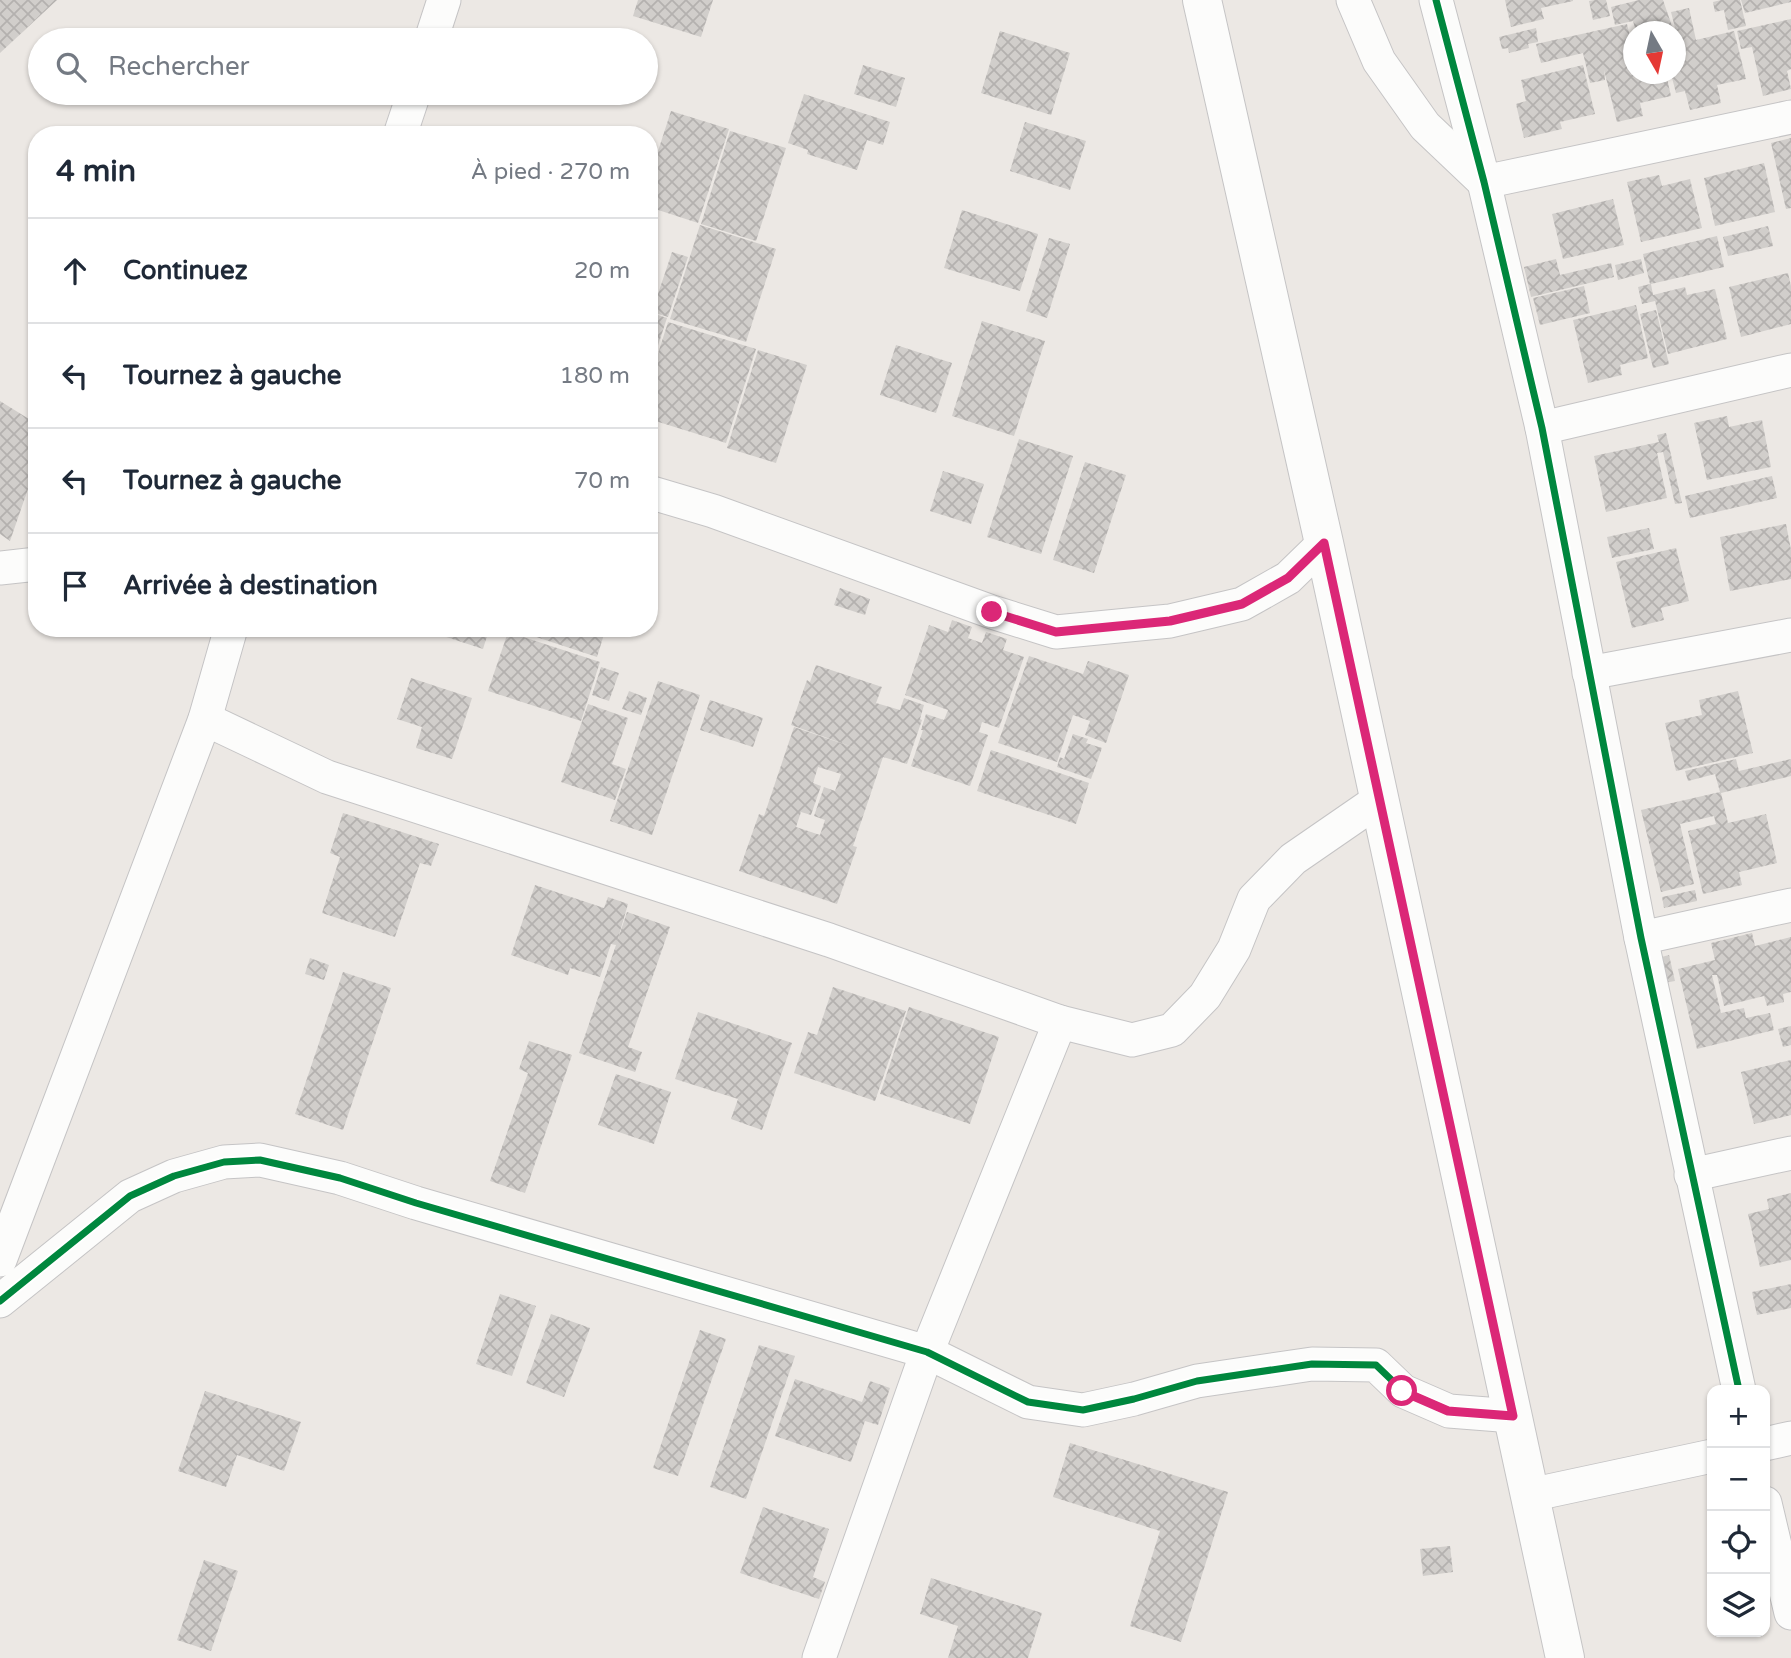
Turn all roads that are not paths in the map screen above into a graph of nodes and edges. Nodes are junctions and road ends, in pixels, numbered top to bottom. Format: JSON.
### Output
{"nodes":[{"id":1,"x":443,"y":0,"type":"edge"},
{"id":2,"x":1202,"y":0,"type":"edge"},
{"id":3,"x":1353,"y":0,"type":"edge"},
{"id":4,"x":1436,"y":0,"type":"edge"},
{"id":5,"x":434,"y":28,"type":"edge"},
{"id":6,"x":410,"y":105,"type":"edge"},
{"id":7,"x":1791,"y":117,"type":"edge"},
{"id":8,"x":403,"y":126,"type":"edge"},
{"id":9,"x":1484,"y":181,"type":"junction"},
{"id":10,"x":1791,"y":370,"type":"edge"},
{"id":11,"x":1542,"y":428,"type":"junction"},
{"id":12,"x":658,"y":495,"type":"edge"},
{"id":13,"x":1324,"y":543,"type":"junction"},
{"id":14,"x":28,"y":565,"type":"edge"},
{"id":15,"x":0,"y":568,"type":"edge"},
{"id":16,"x":1791,"y":635,"type":"edge"},
{"id":17,"x":228,"y":637,"type":"edge"},
{"id":18,"x":1589,"y":673,"type":"junction"},
{"id":19,"x":205,"y":719,"type":"junction"},
{"id":20,"x":1380,"y":799,"type":"junction"},
{"id":21,"x":1791,"y":905,"type":"edge"},
{"id":22,"x":1641,"y":939,"type":"junction"},
{"id":23,"x":1060,"y":1022,"type":"junction"},
{"id":24,"x":1791,"y":1153,"type":"edge"},
{"id":25,"x":1691,"y":1175,"type":"junction"},
{"id":26,"x":0,"y":1260,"type":"edge"},
{"id":27,"x":0,"y":1301,"type":"edge"},
{"id":28,"x":927,"y":1352,"type":"junction"},
{"id":29,"x":1738,"y":1385,"type":"edge"},
{"id":30,"x":1513,"y":1416,"type":"junction"},
{"id":31,"x":1791,"y":1438,"type":"edge"},
{"id":32,"x":1770,"y":1443,"type":"edge"},
{"id":33,"x":1707,"y":1456,"type":"edge"},
{"id":34,"x":1530,"y":1495,"type":"junction"},
{"id":35,"x":1767,"y":1511,"type":"edge"},
{"id":36,"x":1791,"y":1613,"type":"edge"},
{"id":37,"x":819,"y":1658,"type":"edge"},
{"id":38,"x":1564,"y":1658,"type":"edge"}],
"edges":[{"from":1,"to":5,"type":"street"},
{"from":2,"to":13,"type":"main road"},
{"from":3,"to":9,"type":"street"},
{"from":4,"to":9,"type":"street"},
{"from":6,"to":8,"type":"street"},
{"from":7,"to":9,"type":"street"},
{"from":9,"to":11,"type":"street"},
{"from":10,"to":11,"type":"street"},
{"from":11,"to":18,"type":"street"},
{"from":12,"to":13,"type":"street"},
{"from":13,"to":20,"type":"main road"},
{"from":14,"to":15,"type":"street"},
{"from":16,"to":18,"type":"street"},
{"from":17,"to":19,"type":"street"},
{"from":18,"to":22,"type":"street"},
{"from":19,"to":23,"type":"street"},
{"from":19,"to":26,"type":"street"},
{"from":20,"to":23,"type":"street"},
{"from":20,"to":30,"type":"main road"},
{"from":21,"to":22,"type":"street"},
{"from":22,"to":25,"type":"street"},
{"from":23,"to":28,"type":"street"},
{"from":24,"to":25,"type":"street"},
{"from":25,"to":29,"type":"street"},
{"from":27,"to":28,"type":"street"},
{"from":28,"to":30,"type":"street"},
{"from":28,"to":37,"type":"street"},
{"from":30,"to":34,"type":"main road"},
{"from":31,"to":32,"type":"street"},
{"from":33,"to":34,"type":"street"},
{"from":34,"to":38,"type":"main road"},
{"from":35,"to":36,"type":"street"}]}
